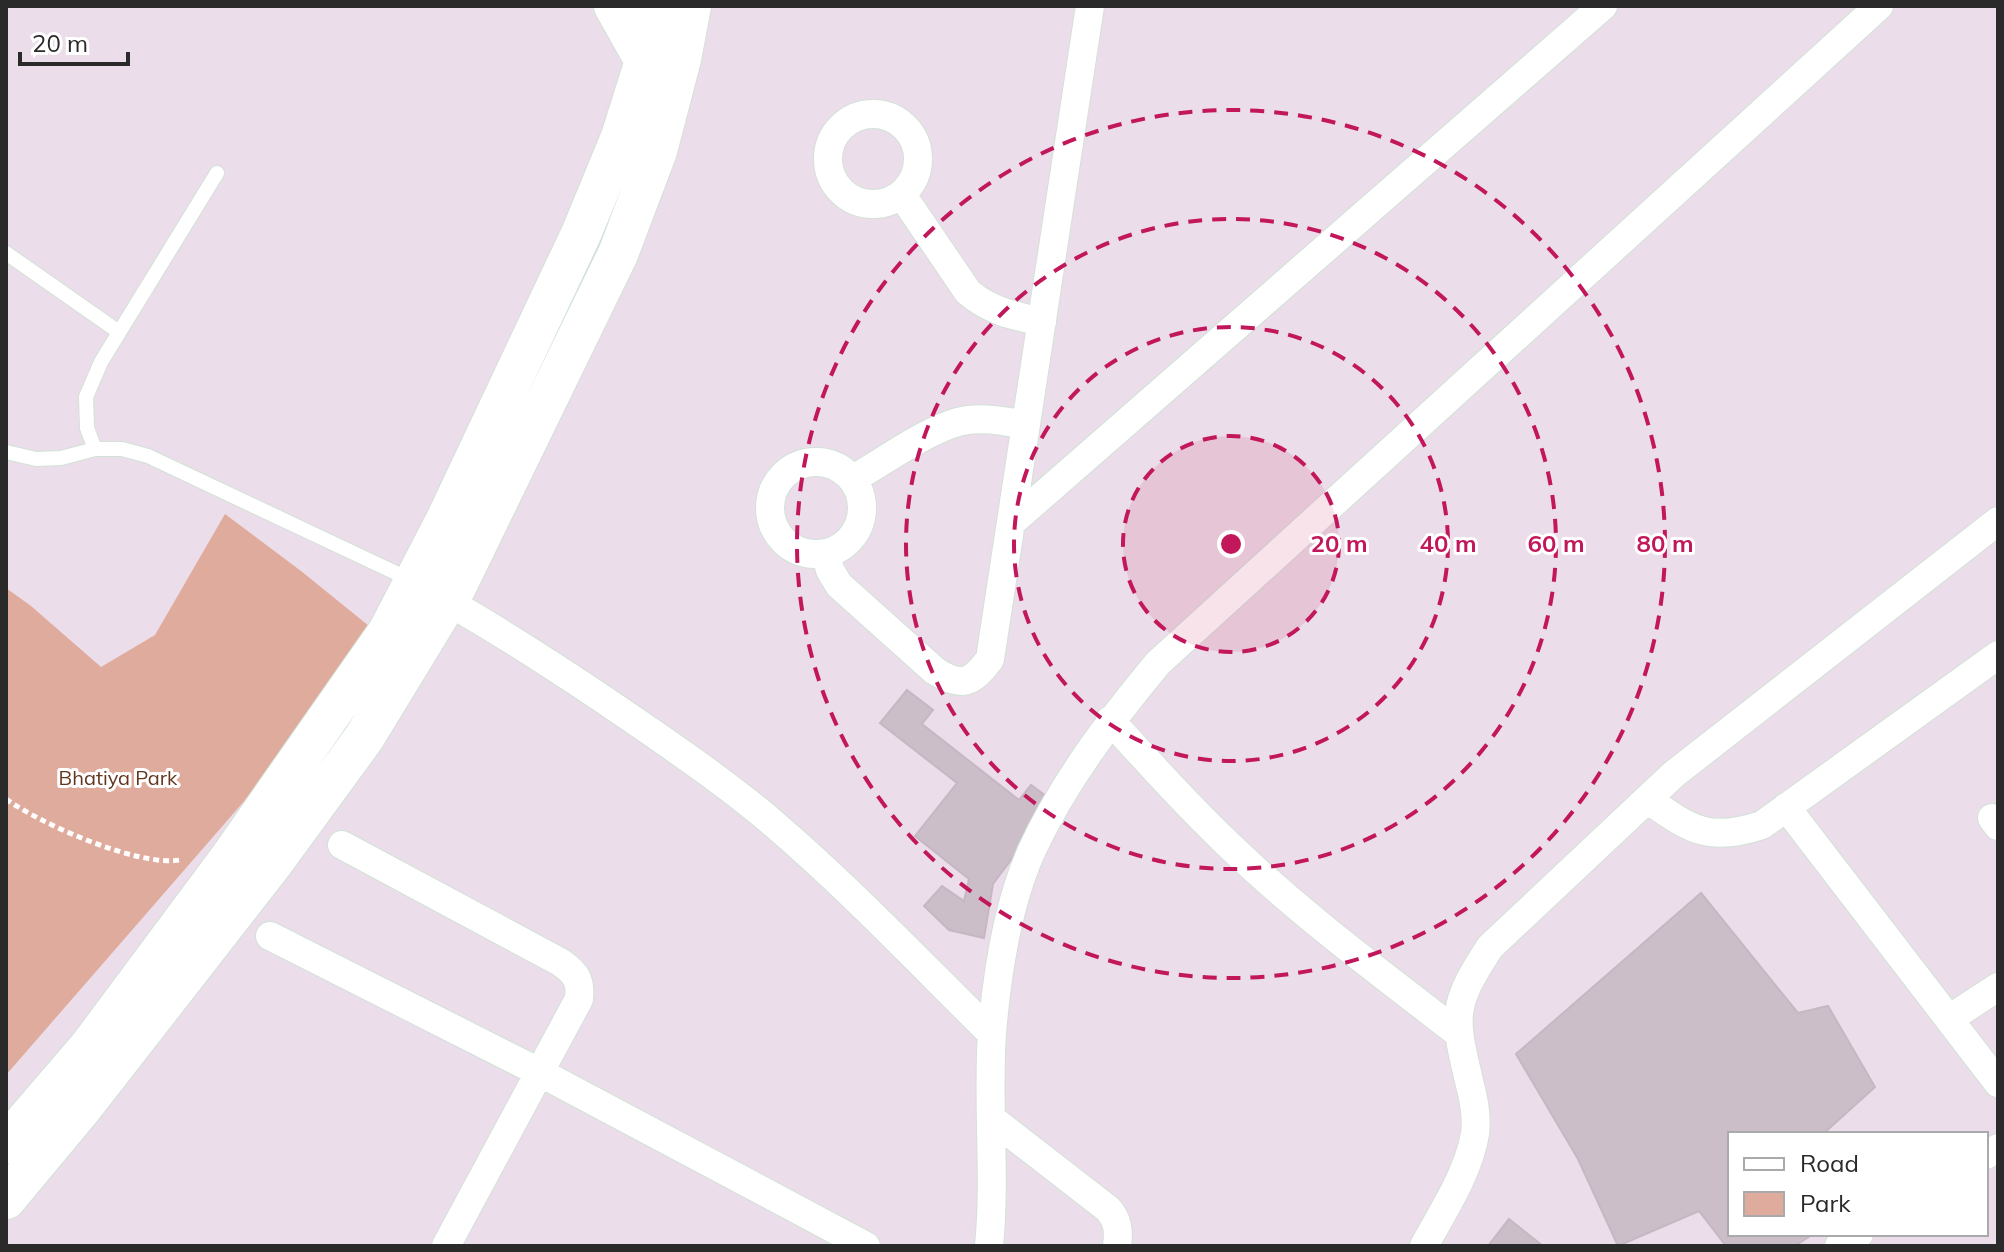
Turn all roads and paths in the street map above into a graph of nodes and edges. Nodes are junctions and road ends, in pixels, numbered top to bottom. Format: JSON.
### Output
{"nodes":[{"id":1,"x":614,"y":6,"type":"edge"},
{"id":2,"x":656,"y":6,"type":"edge"},
{"id":3,"x":691,"y":6,"type":"edge"},
{"id":4,"x":1090,"y":6,"type":"edge"},
{"id":5,"x":1603,"y":6,"type":"edge"},
{"id":6,"x":1879,"y":6,"type":"edge"},
{"id":7,"x":645,"y":61,"type":"junction"},
{"id":8,"x":217,"y":173,"type":"dead end"},
{"id":9,"x":902,"y":195,"type":"dead end"},
{"id":10,"x":6,"y":253,"type":"edge"},
{"id":11,"x":1042,"y":322,"type":"junction"},
{"id":12,"x":119,"y":332,"type":"junction"},
{"id":13,"x":1026,"y":425,"type":"junction"},
{"id":14,"x":95,"y":449,"type":"junction"},
{"id":15,"x":6,"y":452,"type":"edge"},
{"id":16,"x":853,"y":479,"type":"junction"},
{"id":17,"x":1012,"y":522,"type":"junction"},
{"id":18,"x":1995,"y":531,"type":"edge"},
{"id":19,"x":826,"y":554,"type":"junction"},
{"id":20,"x":430,"y":591,"type":"junction"},
{"id":21,"x":1998,"y":655,"type":"edge"},
{"id":22,"x":1110,"y":720,"type":"junction"},
{"id":23,"x":6,"y":799,"type":"edge"},
{"id":24,"x":1647,"y":799,"type":"junction"},
{"id":25,"x":1786,"y":807,"type":"junction"},
{"id":26,"x":342,"y":845,"type":"dead end"},
{"id":27,"x":230,"y":858,"type":"junction"},
{"id":28,"x":270,"y":936,"type":"dead end"},
{"id":29,"x":1998,"y":987,"type":"edge"},
{"id":30,"x":1949,"y":1019,"type":"junction"},
{"id":31,"x":1458,"y":1033,"type":"junction"},
{"id":32,"x":992,"y":1034,"type":"junction"},
{"id":33,"x":539,"y":1072,"type":"junction"},
{"id":34,"x":1998,"y":1083,"type":"edge"},
{"id":35,"x":992,"y":1119,"type":"junction"},
{"id":36,"x":6,"y":1144,"type":"edge"},
{"id":37,"x":6,"y":1199,"type":"edge"},
{"id":38,"x":446,"y":1246,"type":"edge"},
{"id":39,"x":866,"y":1246,"type":"edge"},
{"id":40,"x":989,"y":1246,"type":"edge"},
{"id":41,"x":1117,"y":1246,"type":"edge"},
{"id":42,"x":1424,"y":1246,"type":"edge"}],
"edges":[{"from":1,"to":7,"type":"main road"},
{"from":2,"to":7,"type":"main road"},
{"from":3,"to":20,"type":"main road"},
{"from":4,"to":11,"type":"street"},
{"from":5,"to":17,"type":"street"},
{"from":6,"to":22,"type":"street"},
{"from":7,"to":20,"type":"main road"},
{"from":8,"to":12,"type":"lane"},
{"from":9,"to":11,"type":"street"},
{"from":10,"to":12,"type":"lane"},
{"from":11,"to":13,"type":"street"},
{"from":12,"to":14,"type":"lane"},
{"from":13,"to":16,"type":"street"},
{"from":13,"to":17,"type":"street"},
{"from":14,"to":15,"type":"lane"},
{"from":14,"to":20,"type":"lane"},
{"from":16,"to":19,"type":"street"},
{"from":16,"to":19,"type":"street"},
{"from":17,"to":19,"type":"street"},
{"from":18,"to":24,"type":"street"},
{"from":20,"to":27,"type":"main road"},
{"from":20,"to":32,"type":"street"},
{"from":20,"to":37,"type":"main road"},
{"from":21,"to":25,"type":"street"},
{"from":22,"to":31,"type":"street"},
{"from":22,"to":32,"type":"street"},
{"from":23,"to":27,"type":"path"},
{"from":24,"to":25,"type":"street"},
{"from":24,"to":31,"type":"street"},
{"from":25,"to":30,"type":"street"},
{"from":26,"to":33,"type":"street"},
{"from":27,"to":36,"type":"main road"},
{"from":28,"to":33,"type":"street"},
{"from":29,"to":30,"type":"street"},
{"from":30,"to":34,"type":"street"},
{"from":31,"to":42,"type":"street"},
{"from":32,"to":35,"type":"street"},
{"from":33,"to":38,"type":"street"},
{"from":33,"to":39,"type":"street"},
{"from":35,"to":40,"type":"street"},
{"from":35,"to":41,"type":"street"}]}
